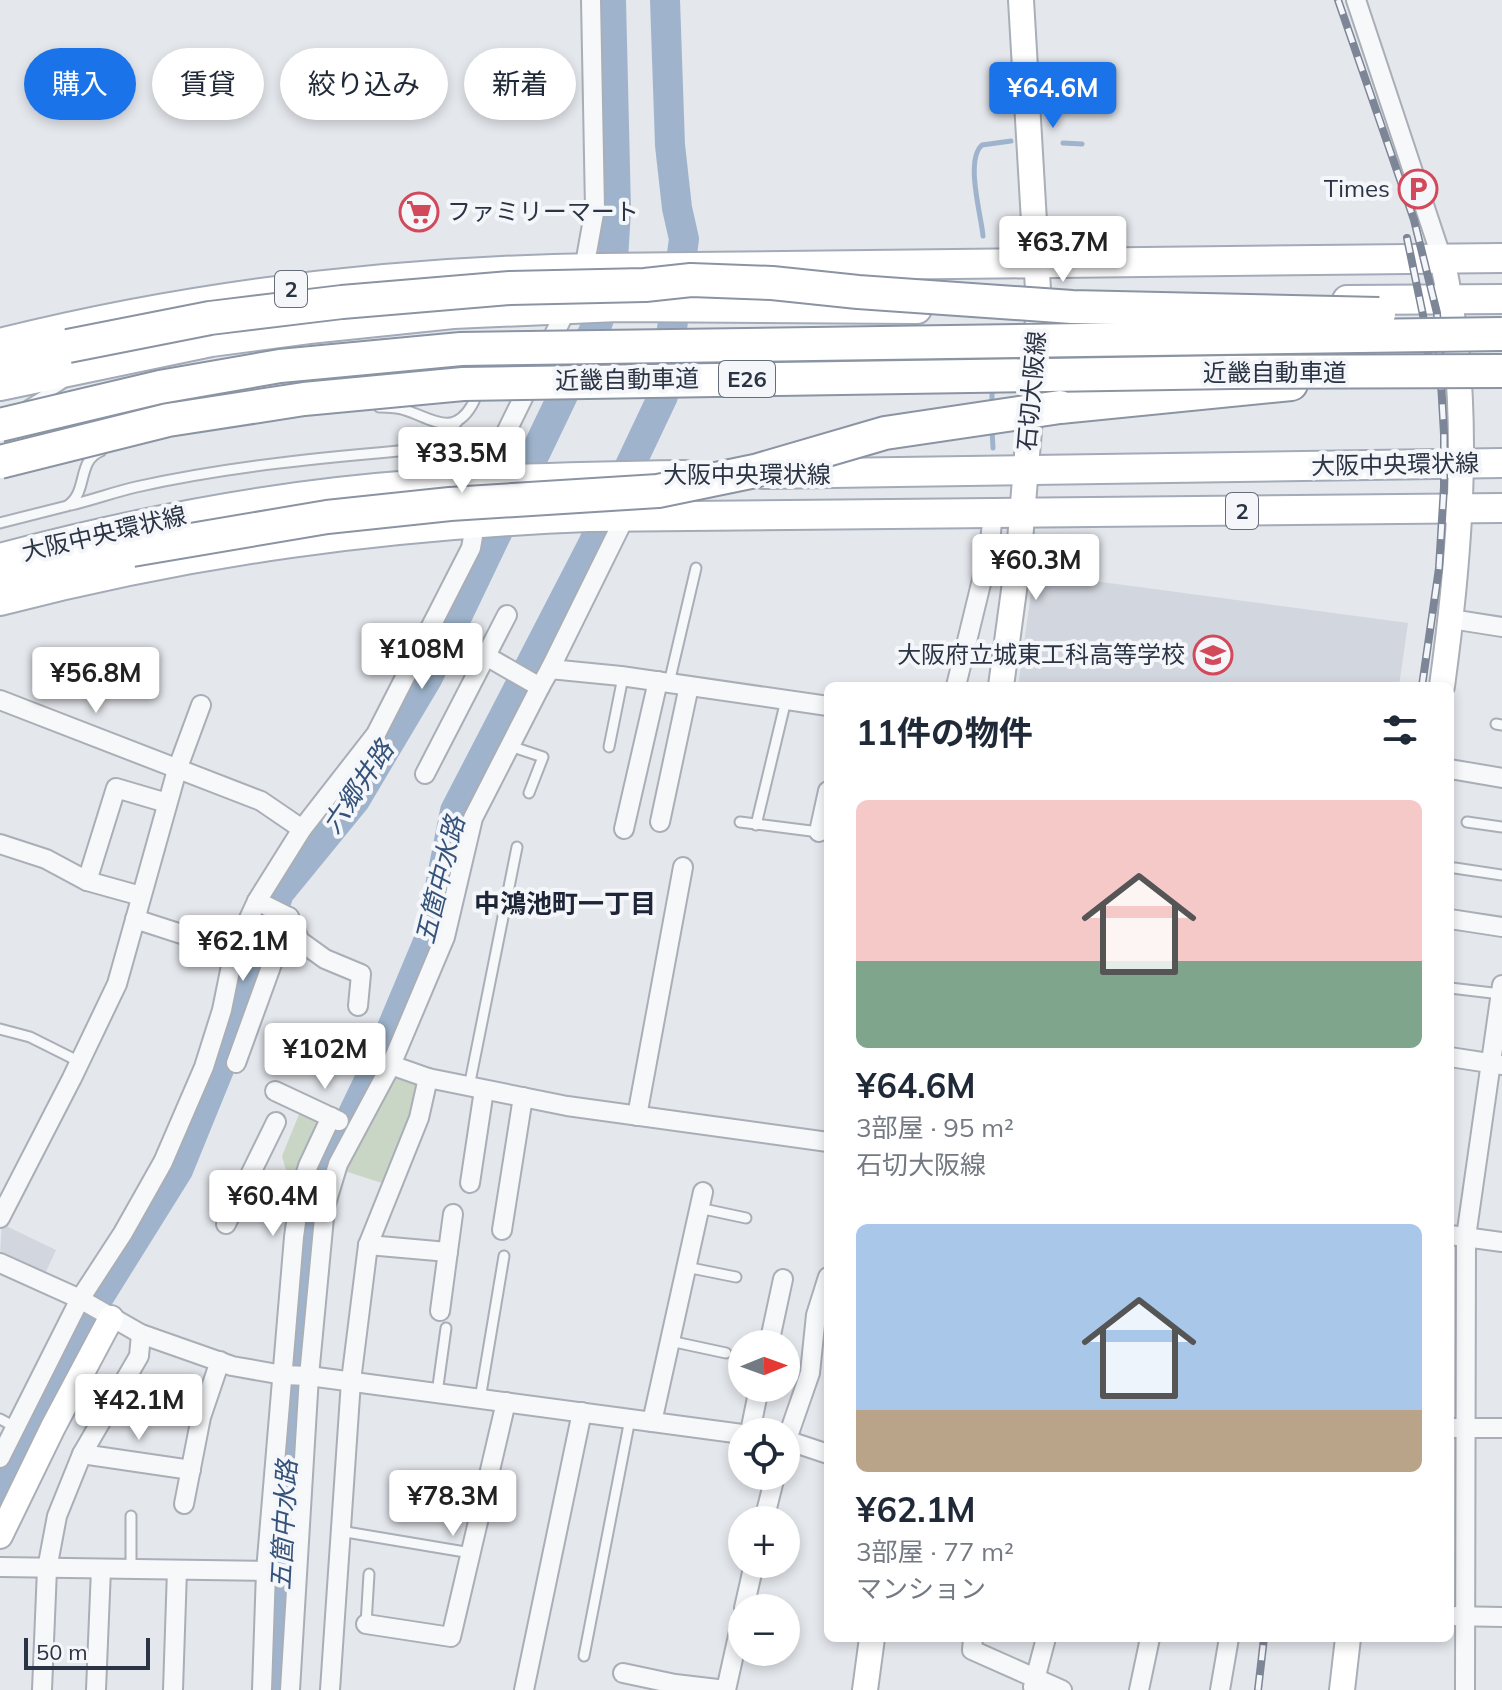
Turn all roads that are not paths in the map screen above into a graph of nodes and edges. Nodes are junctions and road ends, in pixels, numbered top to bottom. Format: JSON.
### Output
{"nodes":[{"id":1,"x":591,"y":0,"type":"edge"},
{"id":2,"x":1021,"y":0,"type":"edge"},
{"id":3,"x":1356,"y":0,"type":"edge"},
{"id":4,"x":1502,"y":258,"type":"edge"},
{"id":5,"x":1442,"y":259,"type":"junction"},
{"id":6,"x":1038,"y":263,"type":"junction"},
{"id":7,"x":592,"y":268,"type":"junction"},
{"id":8,"x":1451,"y":299,"type":"junction"},
{"id":9,"x":1502,"y":299,"type":"edge"},
{"id":10,"x":1039,"y":307,"type":"junction"},
{"id":11,"x":576,"y":308,"type":"junction"},
{"id":12,"x":1502,"y":316,"type":"edge"},
{"id":13,"x":1502,"y":334,"type":"edge"},
{"id":14,"x":0,"y":343,"type":"edge"},
{"id":15,"x":78,"y":357,"type":"junction"},
{"id":16,"x":0,"y":362,"type":"edge"},
{"id":17,"x":1502,"y":371,"type":"edge"},
{"id":18,"x":1405,"y":372,"type":"junction"},
{"id":19,"x":0,"y":386,"type":"edge"},
{"id":20,"x":372,"y":406,"type":"dead end"},
{"id":21,"x":459,"y":420,"type":"junction"},
{"id":22,"x":35,"y":423,"type":"junction"},
{"id":23,"x":53,"y":423,"type":"dead end"},
{"id":24,"x":0,"y":424,"type":"edge"},
{"id":25,"x":0,"y":432,"type":"edge"},
{"id":26,"x":72,"y":434,"type":"dead end"},
{"id":27,"x":107,"y":449,"type":"dead end"},
{"id":28,"x":0,"y":462,"type":"edge"},
{"id":29,"x":1502,"y":463,"type":"edge"},
{"id":30,"x":1460,"y":464,"type":"junction"},
{"id":31,"x":1025,"y":470,"type":"junction"},
{"id":32,"x":84,"y":471,"type":"junction"},
{"id":33,"x":497,"y":480,"type":"junction"},
{"id":34,"x":67,"y":506,"type":"junction"},
{"id":35,"x":1461,"y":508,"type":"junction"},
{"id":36,"x":1502,"y":508,"type":"edge"},
{"id":37,"x":993,"y":513,"type":"junction"},
{"id":38,"x":1022,"y":513,"type":"junction"},
{"id":39,"x":624,"y":517,"type":"junction"},
{"id":40,"x":480,"y":521,"type":"junction"},
{"id":41,"x":0,"y":523,"type":"edge"},
{"id":42,"x":0,"y":558,"type":"edge"},
{"id":43,"x":696,"y":568,"type":"dead end"},
{"id":44,"x":0,"y":579,"type":"edge"},
{"id":45,"x":0,"y":601,"type":"edge"},
{"id":46,"x":507,"y":615,"type":"dead end"},
{"id":47,"x":1451,"y":619,"type":"junction"},
{"id":48,"x":1502,"y":627,"type":"edge"},
{"id":49,"x":486,"y":656,"type":"junction"},
{"id":50,"x":550,"y":669,"type":"junction"},
{"id":51,"x":623,"y":677,"type":"junction"},
{"id":52,"x":663,"y":682,"type":"junction"},
{"id":53,"x":957,"y":682,"type":"edge"},
{"id":54,"x":1001,"y":682,"type":"edge"},
{"id":55,"x":1443,"y":682,"type":"edge"},
{"id":56,"x":535,"y":684,"type":"junction"},
{"id":57,"x":689,"y":686,"type":"junction"},
{"id":58,"x":0,"y":700,"type":"edge"},
{"id":59,"x":786,"y":700,"type":"junction"},
{"id":60,"x":201,"y":705,"type":"dead end"},
{"id":61,"x":824,"y":705,"type":"edge"},
{"id":62,"x":510,"y":746,"type":"junction"},
{"id":63,"x":609,"y":747,"type":"dead end"},
{"id":64,"x":177,"y":770,"type":"junction"},
{"id":65,"x":1454,"y":770,"type":"edge"},
{"id":66,"x":425,"y":774,"type":"dead end"},
{"id":67,"x":1502,"y":778,"type":"edge"},
{"id":68,"x":529,"y":793,"type":"dead end"},
{"id":69,"x":167,"y":803,"type":"junction"},
{"id":70,"x":824,"y":809,"type":"edge"},
{"id":71,"x":660,"y":822,"type":"dead end"},
{"id":72,"x":740,"y":822,"type":"dead end"},
{"id":73,"x":1467,"y":822,"type":"dead end"},
{"id":74,"x":756,"y":825,"type":"junction"},
{"id":75,"x":1502,"y":827,"type":"edge"},
{"id":76,"x":302,"y":829,"type":"junction"},
{"id":77,"x":624,"y":829,"type":"dead end"},
{"id":78,"x":819,"y":832,"type":"joint"},
{"id":79,"x":0,"y":844,"type":"edge"},
{"id":80,"x":517,"y":847,"type":"dead end"},
{"id":81,"x":683,"y":867,"type":"dead end"},
{"id":82,"x":1455,"y":868,"type":"dead end"},
{"id":83,"x":1502,"y":875,"type":"edge"},
{"id":84,"x":87,"y":881,"type":"junction"},
{"id":85,"x":141,"y":896,"type":"junction"},
{"id":86,"x":257,"y":901,"type":"junction"},
{"id":87,"x":289,"y":917,"type":"junction"},
{"id":88,"x":135,"y":919,"type":"junction"},
{"id":89,"x":1454,"y":920,"type":"edge"},
{"id":90,"x":1502,"y":927,"type":"edge"},
{"id":91,"x":234,"y":951,"type":"junction"},
{"id":92,"x":1454,"y":988,"type":"edge"},
{"id":93,"x":1501,"y":990,"type":"edge"},
{"id":94,"x":358,"y":1006,"type":"dead end"},
{"id":95,"x":0,"y":1029,"type":"edge"},
{"id":96,"x":1454,"y":1058,"type":"edge"},
{"id":97,"x":80,"y":1062,"type":"junction"},
{"id":98,"x":363,"y":1062,"type":"dead end"},
{"id":99,"x":236,"y":1063,"type":"dead end"},
{"id":100,"x":1496,"y":1064,"type":"edge"},
{"id":101,"x":390,"y":1067,"type":"junction"},
{"id":102,"x":428,"y":1078,"type":"junction"},
{"id":103,"x":477,"y":1088,"type":"junction"},
{"id":104,"x":275,"y":1091,"type":"dead end"},
{"id":105,"x":523,"y":1097,"type":"junction"},
{"id":106,"x":637,"y":1116,"type":"junction"},
{"id":107,"x":331,"y":1117,"type":"junction"},
{"id":108,"x":276,"y":1122,"type":"dead end"},
{"id":109,"x":356,"y":1129,"type":"junction"},
{"id":110,"x":824,"y":1141,"type":"edge"},
{"id":111,"x":470,"y":1183,"type":"dead end"},
{"id":112,"x":242,"y":1190,"type":"junction"},
{"id":113,"x":5,"y":1196,"type":"edge"},
{"id":114,"x":701,"y":1200,"type":"joint"},
{"id":115,"x":325,"y":1207,"type":"junction"},
{"id":116,"x":298,"y":1208,"type":"junction"},
{"id":117,"x":453,"y":1214,"type":"dead end"},
{"id":118,"x":0,"y":1218,"type":"edge"},
{"id":119,"x":746,"y":1218,"type":"dead end"},
{"id":120,"x":226,"y":1224,"type":"dead end"},
{"id":121,"x":502,"y":1230,"type":"dead end"},
{"id":122,"x":1458,"y":1236,"type":"edge"},
{"id":123,"x":1502,"y":1242,"type":"edge"},
{"id":124,"x":368,"y":1245,"type":"junction"},
{"id":125,"x":448,"y":1252,"type":"junction"},
{"id":126,"x":504,"y":1256,"type":"dead end"},
{"id":127,"x":0,"y":1263,"type":"edge"},
{"id":128,"x":686,"y":1267,"type":"junction"},
{"id":129,"x":736,"y":1277,"type":"dead end"},
{"id":130,"x":783,"y":1279,"type":"dead end"},
{"id":131,"x":824,"y":1290,"type":"edge"},
{"id":132,"x":83,"y":1301,"type":"junction"},
{"id":133,"x":111,"y":1318,"type":"junction"},
{"id":134,"x":443,"y":1320,"type":"joint"},
{"id":135,"x":772,"y":1330,"type":"edge"},
{"id":136,"x":141,"y":1334,"type":"junction"},
{"id":137,"x":670,"y":1341,"type":"junction"},
{"id":138,"x":726,"y":1353,"type":"dead end"},
{"id":139,"x":220,"y":1361,"type":"junction"},
{"id":140,"x":283,"y":1375,"type":"junction"},
{"id":141,"x":309,"y":1376,"type":"junction"},
{"id":142,"x":351,"y":1381,"type":"junction"},
{"id":143,"x":437,"y":1393,"type":"junction"},
{"id":144,"x":480,"y":1399,"type":"junction"},
{"id":145,"x":506,"y":1402,"type":"junction"},
{"id":146,"x":582,"y":1412,"type":"junction"},
{"id":147,"x":794,"y":1418,"type":"edge"},
{"id":148,"x":630,"y":1419,"type":"junction"},
{"id":149,"x":652,"y":1422,"type":"junction"},
{"id":150,"x":8,"y":1423,"type":"edge"},
{"id":151,"x":1458,"y":1428,"type":"edge"},
{"id":152,"x":1502,"y":1428,"type":"edge"},
{"id":153,"x":728,"y":1432,"type":"edge"},
{"id":154,"x":800,"y":1445,"type":"edge"},
{"id":155,"x":824,"y":1453,"type":"edge"},
{"id":156,"x":82,"y":1454,"type":"junction"},
{"id":157,"x":0,"y":1458,"type":"edge"},
{"id":158,"x":191,"y":1470,"type":"junction"},
{"id":159,"x":184,"y":1504,"type":"dead end"},
{"id":160,"x":131,"y":1516,"type":"dead end"},
{"id":161,"x":340,"y":1531,"type":"junction"},
{"id":162,"x":0,"y":1536,"type":"edge"},
{"id":163,"x":471,"y":1553,"type":"junction"},
{"id":164,"x":0,"y":1567,"type":"edge"},
{"id":165,"x":47,"y":1569,"type":"junction"},
{"id":166,"x":101,"y":1569,"type":"junction"},
{"id":167,"x":131,"y":1570,"type":"junction"},
{"id":168,"x":177,"y":1570,"type":"junction"},
{"id":169,"x":266,"y":1571,"type":"junction"},
{"id":170,"x":369,"y":1574,"type":"dead end"},
{"id":171,"x":1457,"y":1616,"type":"edge"},
{"id":172,"x":1502,"y":1617,"type":"edge"},
{"id":173,"x":366,"y":1624,"type":"joint"},
{"id":174,"x":871,"y":1642,"type":"edge"},
{"id":175,"x":973,"y":1642,"type":"edge"},
{"id":176,"x":1045,"y":1642,"type":"edge"},
{"id":177,"x":1149,"y":1642,"type":"edge"},
{"id":178,"x":1228,"y":1642,"type":"edge"},
{"id":179,"x":1348,"y":1642,"type":"edge"},
{"id":180,"x":584,"y":1656,"type":"dead end"},
{"id":181,"x":731,"y":1666,"type":"edge"},
{"id":182,"x":623,"y":1673,"type":"dead end"},
{"id":183,"x":1034,"y":1684,"type":"edge"},
{"id":184,"x":674,"y":1687,"type":"edge"},
{"id":185,"x":42,"y":1690,"type":"edge"},
{"id":186,"x":96,"y":1690,"type":"edge"},
{"id":187,"x":173,"y":1690,"type":"edge"},
{"id":188,"x":262,"y":1690,"type":"edge"},
{"id":189,"x":290,"y":1690,"type":"edge"},
{"id":190,"x":330,"y":1690,"type":"edge"},
{"id":191,"x":524,"y":1690,"type":"edge"},
{"id":192,"x":726,"y":1690,"type":"edge"},
{"id":193,"x":865,"y":1690,"type":"edge"},
{"id":194,"x":1062,"y":1690,"type":"edge"},
{"id":195,"x":1139,"y":1690,"type":"edge"},
{"id":196,"x":1220,"y":1690,"type":"edge"},
{"id":197,"x":1342,"y":1690,"type":"edge"},
{"id":198,"x":1465,"y":1690,"type":"edge"}],
"edges":[{"from":1,"to":7,"type":"street"},
{"from":2,"to":6,"type":"main road","name":"石切大阪線"},
{"from":3,"to":5,"type":"street"},
{"from":4,"to":5,"type":"main road","number":"2"},
{"from":5,"to":6,"type":"main road","number":"2"},
{"from":5,"to":8,"type":"main road"},
{"from":6,"to":7,"type":"main road","number":"2"},
{"from":6,"to":10,"type":"main road","name":"石切大阪線"},
{"from":7,"to":11,"type":"street"},
{"from":7,"to":14,"type":"main road","number":"2"},
{"from":8,"to":9,"type":"main road","number":"2"},
{"from":8,"to":10,"type":"main road","number":"2"},
{"from":8,"to":30,"type":"main road"},
{"from":10,"to":11,"type":"main road","number":"2"},
{"from":10,"to":31,"type":"main road","name":"石切大阪線"},
{"from":11,"to":15,"type":"main road","number":"2"},
{"from":11,"to":33,"type":"street"},
{"from":12,"to":15,"type":"highway","bridge":true},
{"from":13,"to":24,"type":"highway","name":"近畿自動車道","number":"E26","bridge":true},
{"from":15,"to":16,"type":"highway"},
{"from":15,"to":19,"type":"main road","number":"2"},
{"from":15,"to":24,"type":"lane"},
{"from":17,"to":18,"type":"highway","name":"近畿自動車道","number":"E26","bridge":true},
{"from":18,"to":28,"type":"highway","name":"近畿自動車道","number":"E26","bridge":true},
{"from":18,"to":44,"type":"highway","bridge":true},
{"from":20,"to":21,"type":"lane"},
{"from":21,"to":22,"type":"lane"},
{"from":21,"to":34,"type":"lane"},
{"from":22,"to":23,"type":"lane"},
{"from":22,"to":25,"type":"lane"},
{"from":26,"to":32,"type":"lane"},
{"from":27,"to":32,"type":"lane"},
{"from":29,"to":30,"type":"main road","name":"大阪中央環状線","number":"2"},
{"from":30,"to":31,"type":"main road","name":"大阪中央環状線","number":"2"},
{"from":30,"to":35,"type":"main road"},
{"from":31,"to":33,"type":"main road","name":"大阪中央環状線","number":"2"},
{"from":31,"to":38,"type":"main road","name":"石切大阪線"},
{"from":32,"to":34,"type":"lane"},
{"from":33,"to":40,"type":"street"},
{"from":33,"to":42,"type":"main road","name":"大阪中央環状線","number":"2"},
{"from":34,"to":41,"type":"lane"},
{"from":35,"to":36,"type":"main road","number":"2"},
{"from":35,"to":38,"type":"main road","number":"2"},
{"from":35,"to":47,"type":"main road"},
{"from":37,"to":38,"type":"main road","number":"2"},
{"from":37,"to":39,"type":"main road","number":"2"},
{"from":37,"to":53,"type":"street"},
{"from":38,"to":54,"type":"main road","name":"石切大阪線"},
{"from":39,"to":40,"type":"main road","number":"2"},
{"from":39,"to":50,"type":"street"},
{"from":40,"to":45,"type":"main road","number":"2"},
{"from":40,"to":76,"type":"street"},
{"from":43,"to":52,"type":"lane"},
{"from":46,"to":49,"type":"street"},
{"from":47,"to":48,"type":"street"},
{"from":47,"to":55,"type":"main road"},
{"from":49,"to":56,"type":"street"},
{"from":49,"to":66,"type":"street"},
{"from":50,"to":51,"type":"street"},
{"from":50,"to":56,"type":"street"},
{"from":51,"to":52,"type":"street"},
{"from":51,"to":63,"type":"lane"},
{"from":52,"to":57,"type":"street"},
{"from":52,"to":77,"type":"street"},
{"from":56,"to":62,"type":"street"},
{"from":57,"to":59,"type":"street"},
{"from":57,"to":71,"type":"street"},
{"from":58,"to":64,"type":"street"},
{"from":59,"to":61,"type":"street"},
{"from":59,"to":74,"type":"lane"},
{"from":60,"to":64,"type":"street"},
{"from":62,"to":68,"type":"lane"},
{"from":62,"to":101,"type":"street"},
{"from":64,"to":69,"type":"street"},
{"from":64,"to":76,"type":"street"},
{"from":65,"to":67,"type":"street"},
{"from":69,"to":84,"type":"street"},
{"from":69,"to":85,"type":"street"},
{"from":70,"to":78,"type":"street"},
{"from":72,"to":74,"type":"lane"},
{"from":73,"to":75,"type":"lane"},
{"from":74,"to":78,"type":"lane"},
{"from":76,"to":86,"type":"street"},
{"from":79,"to":84,"type":"street"},
{"from":80,"to":103,"type":"lane"},
{"from":81,"to":106,"type":"street"},
{"from":82,"to":83,"type":"lane"},
{"from":84,"to":85,"type":"street"},
{"from":85,"to":88,"type":"street"},
{"from":86,"to":87,"type":"street"},
{"from":86,"to":91,"type":"street"},
{"from":87,"to":94,"type":"street"},
{"from":87,"to":99,"type":"street"},
{"from":88,"to":91,"type":"street"},
{"from":88,"to":97,"type":"street"},
{"from":89,"to":90,"type":"street"},
{"from":91,"to":132,"type":"street"},
{"from":92,"to":93,"type":"lane"},
{"from":93,"to":100,"type":"street"},
{"from":95,"to":97,"type":"lane"},
{"from":96,"to":100,"type":"street"},
{"from":97,"to":113,"type":"street"},
{"from":98,"to":101,"type":"lane"},
{"from":100,"to":122,"type":"street"},
{"from":101,"to":102,"type":"street"},
{"from":101,"to":109,"type":"street"},
{"from":102,"to":103,"type":"street"},
{"from":102,"to":124,"type":"street"},
{"from":103,"to":105,"type":"street"},
{"from":103,"to":111,"type":"street"},
{"from":104,"to":107,"type":"street"},
{"from":105,"to":106,"type":"street"},
{"from":105,"to":121,"type":"street"},
{"from":106,"to":110,"type":"street"},
{"from":107,"to":109,"type":"street"},
{"from":107,"to":116,"type":"street"},
{"from":108,"to":112,"type":"street"},
{"from":109,"to":115,"type":"street"},
{"from":112,"to":116,"type":"street"},
{"from":112,"to":120,"type":"street"},
{"from":113,"to":118,"type":"street"},
{"from":114,"to":119,"type":"lane"},
{"from":114,"to":128,"type":"street"},
{"from":115,"to":116,"type":"street"},
{"from":115,"to":141,"type":"street"},
{"from":116,"to":140,"type":"street"},
{"from":117,"to":125,"type":"street"},
{"from":122,"to":123,"type":"street"},
{"from":122,"to":151,"type":"street"},
{"from":124,"to":125,"type":"street"},
{"from":124,"to":142,"type":"street"},
{"from":125,"to":134,"type":"street"},
{"from":126,"to":144,"type":"lane"},
{"from":127,"to":132,"type":"street"},
{"from":128,"to":129,"type":"lane"},
{"from":128,"to":137,"type":"street"},
{"from":130,"to":135,"type":"street"},
{"from":131,"to":147,"type":"street"},
{"from":132,"to":133,"type":"street"},
{"from":132,"to":150,"type":"street"},
{"from":133,"to":136,"type":"street"},
{"from":133,"to":162,"type":"main road"},
{"from":134,"to":143,"type":"lane"},
{"from":136,"to":139,"type":"street"},
{"from":136,"to":156,"type":"street"},
{"from":137,"to":138,"type":"lane"},
{"from":137,"to":149,"type":"street"},
{"from":139,"to":140,"type":"street"},
{"from":139,"to":158,"type":"street"},
{"from":140,"to":141,"type":"street"},
{"from":140,"to":169,"type":"street"},
{"from":141,"to":142,"type":"street"},
{"from":141,"to":189,"type":"street"},
{"from":142,"to":143,"type":"street"},
{"from":142,"to":161,"type":"street"},
{"from":143,"to":144,"type":"street"},
{"from":144,"to":145,"type":"street"},
{"from":145,"to":146,"type":"street"},
{"from":145,"to":163,"type":"street"},
{"from":146,"to":148,"type":"street"},
{"from":146,"to":191,"type":"street"},
{"from":148,"to":149,"type":"street"},
{"from":148,"to":180,"type":"lane"},
{"from":149,"to":153,"type":"street"},
{"from":150,"to":157,"type":"street"},
{"from":151,"to":152,"type":"street"},
{"from":151,"to":171,"type":"street"},
{"from":154,"to":155,"type":"street"},
{"from":156,"to":158,"type":"street"},
{"from":156,"to":165,"type":"street"},
{"from":158,"to":159,"type":"street"},
{"from":160,"to":167,"type":"lane"},
{"from":161,"to":163,"type":"lane"},
{"from":161,"to":190,"type":"street"},
{"from":163,"to":173,"type":"street"},
{"from":164,"to":165,"type":"street"},
{"from":165,"to":166,"type":"street"},
{"from":165,"to":185,"type":"street"},
{"from":166,"to":167,"type":"street"},
{"from":166,"to":186,"type":"street"},
{"from":167,"to":168,"type":"street"},
{"from":168,"to":169,"type":"street"},
{"from":168,"to":187,"type":"street"},
{"from":169,"to":188,"type":"street"},
{"from":170,"to":173,"type":"lane"},
{"from":171,"to":172,"type":"street"},
{"from":171,"to":198,"type":"street"},
{"from":174,"to":193,"type":"main road"},
{"from":175,"to":183,"type":"street"},
{"from":176,"to":183,"type":"street"},
{"from":177,"to":195,"type":"street"},
{"from":178,"to":196,"type":"street"},
{"from":179,"to":197,"type":"main road"},
{"from":181,"to":192,"type":"street"},
{"from":182,"to":184,"type":"street"},
{"from":183,"to":194,"type":"street"},
{"from":184,"to":192,"type":"street"}]}
